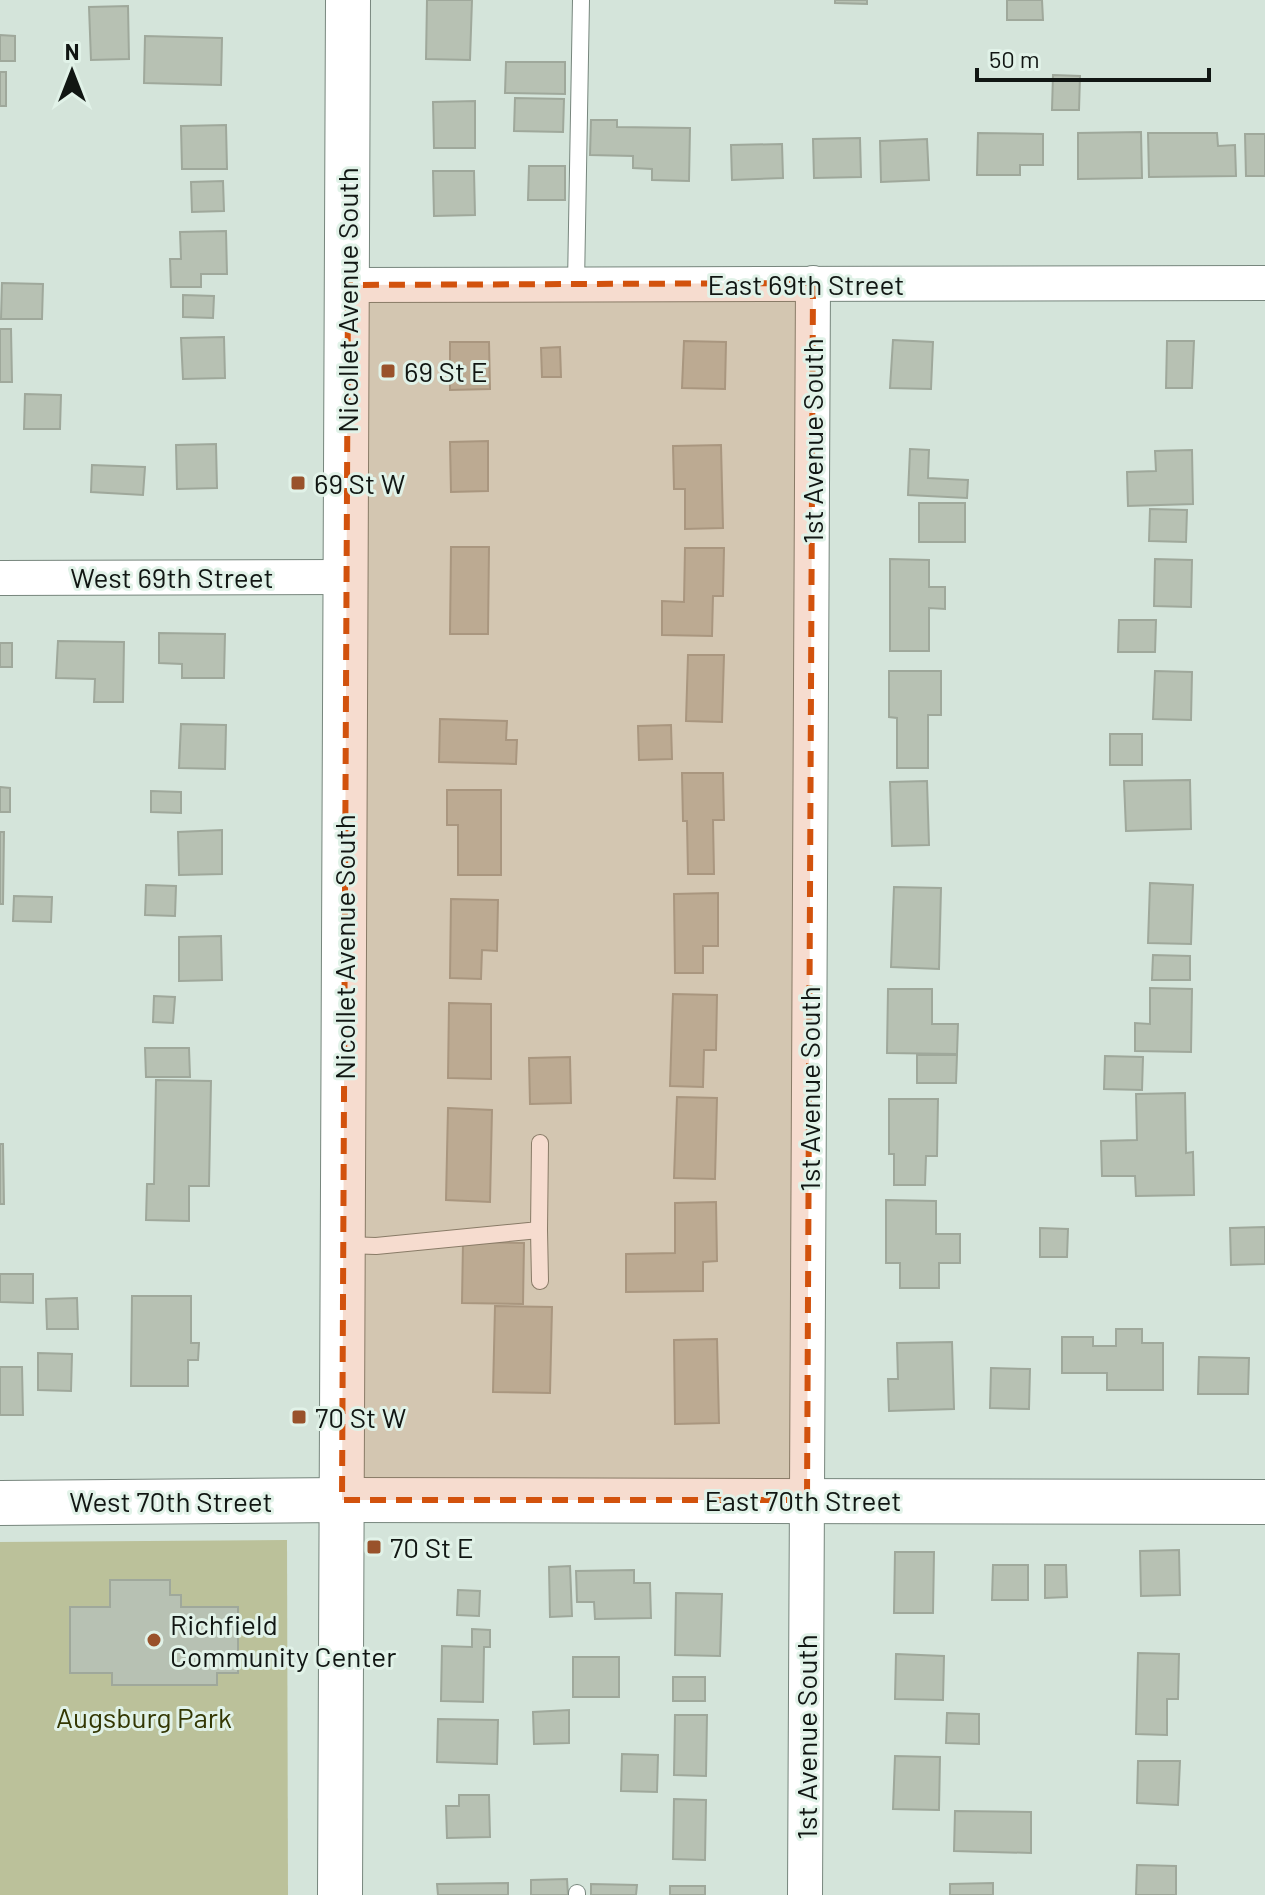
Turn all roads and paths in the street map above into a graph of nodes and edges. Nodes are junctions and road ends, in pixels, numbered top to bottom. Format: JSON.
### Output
{"nodes":[{"id":1,"x":348,"y":0,"type":"edge"},
{"id":2,"x":581,"y":0,"type":"edge"},
{"id":3,"x":813,"y":283,"type":"junction"},
{"id":4,"x":1265,"y":283,"type":"edge"},
{"id":5,"x":576,"y":284,"type":"junction"},
{"id":6,"x":348,"y":285,"type":"junction"},
{"id":7,"x":345,"y":577,"type":"junction"},
{"id":8,"x":0,"y":578,"type":"edge"},
{"id":9,"x":540,"y":1143,"type":"dead end"},
{"id":10,"x":539,"y":1230,"type":"junction"},
{"id":11,"x":343,"y":1245,"type":"junction"},
{"id":12,"x":540,"y":1281,"type":"dead end"},
{"id":13,"x":342,"y":1500,"type":"junction"},
{"id":14,"x":807,"y":1500,"type":"junction"},
{"id":15,"x":1265,"y":1502,"type":"edge"},
{"id":16,"x":0,"y":1503,"type":"edge"},
{"id":17,"x":340,"y":1895,"type":"edge"},
{"id":18,"x":805,"y":1895,"type":"edge"}],
"edges":[{"from":1,"to":6,"type":"main road","name":"Nicollet Avenue South"},
{"from":2,"to":5,"type":"lane"},
{"from":3,"to":4,"type":"street","name":"East 69th Street"},
{"from":3,"to":5,"type":"street","name":"East 69th Street"},
{"from":3,"to":14,"type":"street","name":"1st Avenue South"},
{"from":5,"to":6,"type":"street","name":"East 69th Street"},
{"from":6,"to":7,"type":"main road","name":"Nicollet Avenue South"},
{"from":7,"to":8,"type":"street","name":"West 69th Street"},
{"from":7,"to":11,"type":"main road","name":"Nicollet Avenue South"},
{"from":9,"to":10,"type":"lane"},
{"from":10,"to":11,"type":"lane"},
{"from":10,"to":12,"type":"lane"},
{"from":11,"to":13,"type":"main road","name":"Nicollet Avenue South"},
{"from":13,"to":14,"type":"main road","name":"East 70th Street"},
{"from":13,"to":16,"type":"main road","name":"West 70th Street"},
{"from":13,"to":17,"type":"main road","name":"Nicollet Avenue South"},
{"from":14,"to":15,"type":"main road","name":"East 70th Street"},
{"from":14,"to":18,"type":"street","name":"1st Avenue South"}]}
